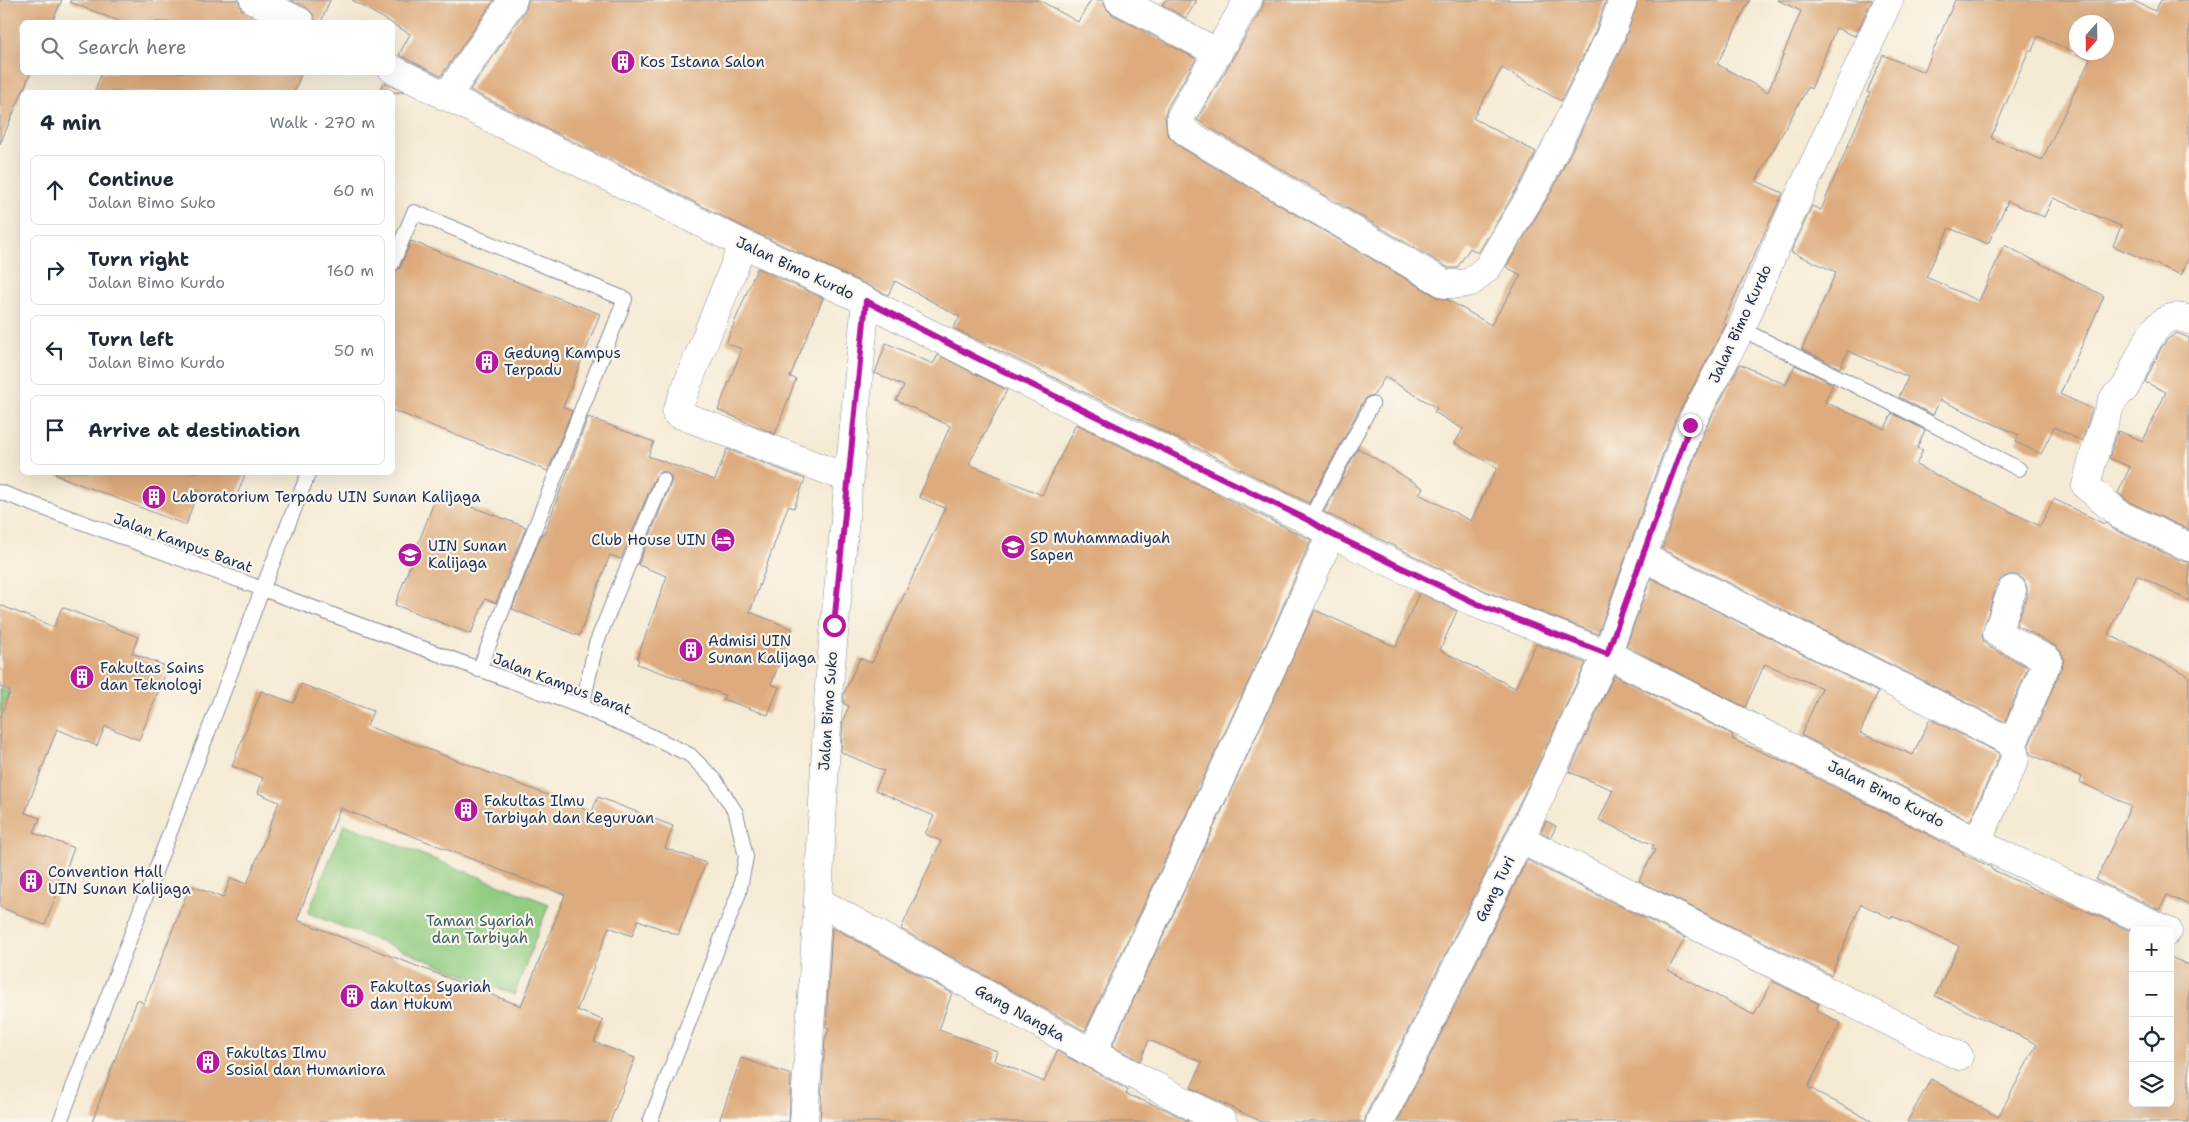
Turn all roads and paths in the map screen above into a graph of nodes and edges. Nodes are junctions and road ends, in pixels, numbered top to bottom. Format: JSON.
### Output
{"nodes":[{"id":1,"x":254,"y":0,"type":"edge"},
{"id":2,"x":513,"y":0,"type":"edge"},
{"id":3,"x":1119,"y":0,"type":"edge"},
{"id":4,"x":1248,"y":0,"type":"edge"},
{"id":5,"x":1623,"y":0,"type":"edge"},
{"id":6,"x":1889,"y":0,"type":"edge"},
{"id":7,"x":296,"y":20,"type":"edge"},
{"id":8,"x":1218,"y":53,"type":"junction"},
{"id":9,"x":395,"y":71,"type":"edge"},
{"id":10,"x":446,"y":97,"type":"junction"},
{"id":11,"x":743,"y":244,"type":"junction"},
{"id":12,"x":395,"y":257,"type":"edge"},
{"id":13,"x":866,"y":301,"type":"junction"},
{"id":14,"x":2189,"y":320,"type":"edge"},
{"id":15,"x":1741,"y":329,"type":"junction"},
{"id":16,"x":1372,"y":404,"type":"dead end"},
{"id":17,"x":2019,"y":470,"type":"dead end"},
{"id":18,"x":308,"y":475,"type":"edge"},
{"id":19,"x":850,"y":479,"type":"junction"},
{"id":20,"x":663,"y":480,"type":"dead end"},
{"id":21,"x":0,"y":492,"type":"edge"},
{"id":22,"x":1320,"y":528,"type":"junction"},
{"id":23,"x":2189,"y":548,"type":"edge"},
{"id":24,"x":1641,"y":556,"type":"junction"},
{"id":25,"x":262,"y":590,"type":"junction"},
{"id":26,"x":2012,"y":590,"type":"dead end"},
{"id":27,"x":1607,"y":654,"type":"junction"},
{"id":28,"x":478,"y":670,"type":"junction"},
{"id":29,"x":582,"y":707,"type":"junction"},
{"id":30,"x":2014,"y":743,"type":"junction"},
{"id":31,"x":1520,"y":839,"type":"junction"},
{"id":32,"x":1978,"y":840,"type":"junction"},
{"id":33,"x":818,"y":901,"type":"junction"},
{"id":34,"x":2160,"y":927,"type":"edge"},
{"id":35,"x":2174,"y":933,"type":"edge"},
{"id":36,"x":2189,"y":940,"type":"edge"},
{"id":37,"x":1092,"y":1053,"type":"junction"},
{"id":38,"x":1959,"y":1056,"type":"dead end"},
{"id":39,"x":60,"y":1122,"type":"edge"},
{"id":40,"x":650,"y":1122,"type":"edge"},
{"id":41,"x":804,"y":1122,"type":"edge"},
{"id":42,"x":1223,"y":1122,"type":"edge"},
{"id":43,"x":1380,"y":1122,"type":"edge"}],
"edges":[{"from":1,"to":7,"type":"street"},
{"from":2,"to":10,"type":"street"},
{"from":3,"to":8,"type":"street"},
{"from":4,"to":8,"type":"street"},
{"from":5,"to":8,"type":"street"},
{"from":6,"to":15,"type":"street","name":"Jalan Bimo Kurdo"},
{"from":9,"to":10,"type":"street","name":"Jalan Bimo Kurdo"},
{"from":10,"to":11,"type":"street","name":"Jalan Bimo Kurdo"},
{"from":11,"to":13,"type":"street","name":"Jalan Bimo Kurdo"},
{"from":11,"to":19,"type":"street"},
{"from":12,"to":28,"type":"lane"},
{"from":13,"to":19,"type":"street","name":"Jalan Bimo Suko"},
{"from":13,"to":22,"type":"street","name":"Jalan Bimo Kurdo"},
{"from":14,"to":23,"type":"street"},
{"from":15,"to":17,"type":"lane"},
{"from":15,"to":24,"type":"street","name":"Jalan Bimo Kurdo"},
{"from":16,"to":22,"type":"lane"},
{"from":18,"to":25,"type":"lane"},
{"from":19,"to":33,"type":"street","name":"Jalan Bimo Suko"},
{"from":20,"to":29,"type":"lane"},
{"from":21,"to":25,"type":"lane","name":"Jalan Kampus Barat"},
{"from":22,"to":27,"type":"street","name":"Jalan Bimo Kurdo"},
{"from":22,"to":37,"type":"street"},
{"from":24,"to":27,"type":"street","name":"Jalan Bimo Kurdo"},
{"from":24,"to":30,"type":"street"},
{"from":25,"to":28,"type":"lane","name":"Jalan Kampus Barat"},
{"from":25,"to":39,"type":"lane"},
{"from":26,"to":30,"type":"street"},
{"from":27,"to":31,"type":"street","name":"Gang Turi"},
{"from":27,"to":32,"type":"street","name":"Jalan Bimo Kurdo"},
{"from":28,"to":29,"type":"lane","name":"Jalan Kampus Barat"},
{"from":29,"to":40,"type":"lane","name":"Jalan Kampus Barat"},
{"from":30,"to":32,"type":"street"},
{"from":31,"to":38,"type":"street"},
{"from":31,"to":43,"type":"street","name":"Gang Turi"},
{"from":32,"to":34,"type":"street","name":"Jalan Bimo Kurdo"},
{"from":33,"to":37,"type":"street","name":"Gang Nangka"},
{"from":33,"to":41,"type":"street","name":"Jalan Bimo Suko"},
{"from":35,"to":36,"type":"street","name":"Jalan Bimo Kurdo"},
{"from":37,"to":42,"type":"street","name":"Gang Nangka"}]}
